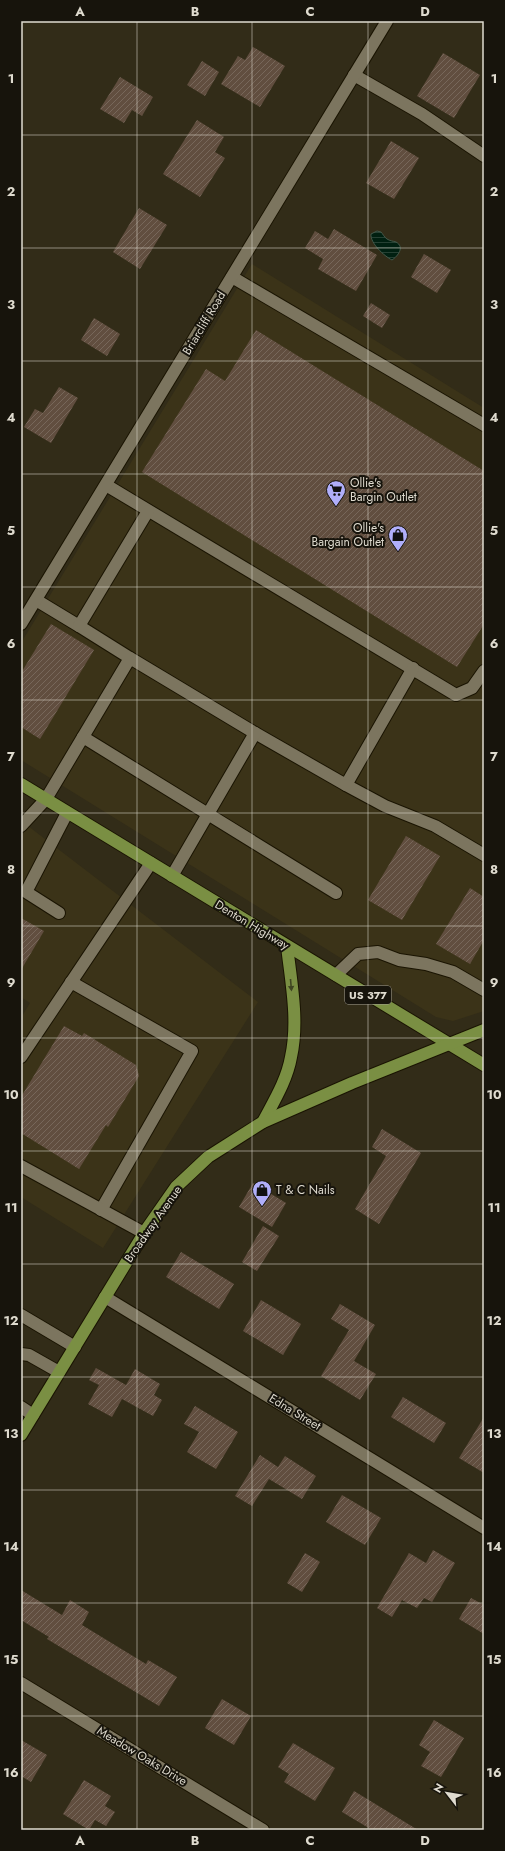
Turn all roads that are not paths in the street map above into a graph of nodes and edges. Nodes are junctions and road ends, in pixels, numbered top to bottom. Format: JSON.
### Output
{"nodes":[{"id":1,"x":388,"y":21,"type":"edge"},
{"id":2,"x":354,"y":76,"type":"junction"},
{"id":3,"x":484,"y":156,"type":"edge"},
{"id":4,"x":232,"y":277,"type":"junction"},
{"id":5,"x":484,"y":425,"type":"edge"},
{"id":6,"x":106,"y":485,"type":"junction"},
{"id":7,"x":148,"y":511,"type":"junction"},
{"id":8,"x":36,"y":600,"type":"junction"},
{"id":9,"x":21,"y":624,"type":"edge"},
{"id":10,"x":79,"y":626,"type":"junction"},
{"id":11,"x":130,"y":658,"type":"junction"},
{"id":12,"x":413,"y":668,"type":"junction"},
{"id":13,"x":484,"y":671,"type":"edge"},
{"id":14,"x":255,"y":733,"type":"junction"},
{"id":15,"x":83,"y":737,"type":"junction"},
{"id":16,"x":21,"y":784,"type":"edge"},
{"id":17,"x":346,"y":785,"type":"junction"},
{"id":18,"x":46,"y":799,"type":"junction"},
{"id":19,"x":68,"y":813,"type":"junction"},
{"id":20,"x":207,"y":814,"type":"junction"},
{"id":21,"x":21,"y":826,"type":"edge"},
{"id":22,"x":484,"y":855,"type":"edge"},
{"id":23,"x":151,"y":863,"type":"junction"},
{"id":24,"x":172,"y":876,"type":"junction"},
{"id":25,"x":336,"y":893,"type":"dead end"},
{"id":26,"x":59,"y":913,"type":"dead end"},
{"id":27,"x":287,"y":946,"type":"junction"},
{"id":28,"x":336,"y":975,"type":"junction"},
{"id":29,"x":71,"y":982,"type":"junction"},
{"id":30,"x":484,"y":990,"type":"edge"},
{"id":31,"x":484,"y":1030,"type":"edge"},
{"id":32,"x":449,"y":1044,"type":"junction"},
{"id":33,"x":21,"y":1057,"type":"edge"},
{"id":34,"x":484,"y":1065,"type":"edge"},
{"id":35,"x":263,"y":1122,"type":"junction"},
{"id":36,"x":21,"y":1166,"type":"edge"},
{"id":37,"x":101,"y":1210,"type":"junction"},
{"id":38,"x":144,"y":1233,"type":"junction"},
{"id":39,"x":105,"y":1297,"type":"junction"},
{"id":40,"x":21,"y":1315,"type":"edge"},
{"id":41,"x":75,"y":1347,"type":"junction"},
{"id":42,"x":21,"y":1354,"type":"edge"},
{"id":43,"x":59,"y":1372,"type":"junction"},
{"id":44,"x":21,"y":1407,"type":"edge"},
{"id":45,"x":33,"y":1415,"type":"junction"},
{"id":46,"x":21,"y":1435,"type":"edge"},
{"id":47,"x":484,"y":1528,"type":"edge"},
{"id":48,"x":21,"y":1684,"type":"edge"},
{"id":49,"x":263,"y":1830,"type":"edge"}],
"edges":[{"from":1,"to":2,"type":"street","name":"Briarcliff Road"},
{"from":2,"to":3,"type":"street"},
{"from":2,"to":4,"type":"street","name":"Briarcliff Road"},
{"from":4,"to":5,"type":"street"},
{"from":4,"to":6,"type":"street","name":"Briarcliff Road"},
{"from":6,"to":7,"type":"street"},
{"from":6,"to":8,"type":"street","name":"Briarcliff Road"},
{"from":7,"to":10,"type":"street"},
{"from":7,"to":12,"type":"street"},
{"from":8,"to":9,"type":"street","name":"Briarcliff Road"},
{"from":8,"to":10,"type":"street"},
{"from":10,"to":11,"type":"street"},
{"from":11,"to":14,"type":"street"},
{"from":11,"to":15,"type":"street"},
{"from":12,"to":13,"type":"street"},
{"from":12,"to":17,"type":"street"},
{"from":14,"to":17,"type":"street"},
{"from":14,"to":20,"type":"street"},
{"from":15,"to":18,"type":"street"},
{"from":15,"to":20,"type":"street"},
{"from":16,"to":18,"type":"main road","name":"Denton Highway","number":"US 377"},
{"from":17,"to":22,"type":"street"},
{"from":18,"to":19,"type":"main road","name":"Denton Highway","number":"US 377"},
{"from":18,"to":21,"type":"street"},
{"from":19,"to":23,"type":"main road","name":"Denton Highway","number":"US 377"},
{"from":19,"to":26,"type":"street"},
{"from":20,"to":24,"type":"street"},
{"from":20,"to":25,"type":"street"},
{"from":23,"to":24,"type":"main road","name":"Denton Highway","number":"US 377"},
{"from":23,"to":29,"type":"street"},
{"from":24,"to":27,"type":"main road","name":"Denton Highway","number":"US 377"},
{"from":27,"to":28,"type":"main road","name":"Denton Highway","number":"US 377"},
{"from":27,"to":35,"type":"main road","one_way":true},
{"from":28,"to":30,"type":"street"},
{"from":28,"to":32,"type":"main road","name":"Denton Highway","number":"US 377"},
{"from":29,"to":33,"type":"street"},
{"from":29,"to":37,"type":"street"},
{"from":31,"to":32,"type":"main road","name":"Broadway Avenue"},
{"from":32,"to":34,"type":"main road","name":"Denton Highway","number":"US 377"},
{"from":32,"to":35,"type":"main road","name":"Broadway Avenue"},
{"from":35,"to":38,"type":"main road","name":"Broadway Avenue"},
{"from":36,"to":37,"type":"street"},
{"from":37,"to":38,"type":"street"},
{"from":38,"to":39,"type":"main road","name":"Broadway Avenue"},
{"from":39,"to":41,"type":"main road","name":"Broadway Avenue"},
{"from":39,"to":47,"type":"street","name":"Edna Street"},
{"from":40,"to":41,"type":"street"},
{"from":41,"to":43,"type":"main road","name":"Broadway Avenue"},
{"from":42,"to":43,"type":"street"},
{"from":43,"to":45,"type":"main road","name":"Broadway Avenue"},
{"from":44,"to":45,"type":"street"},
{"from":45,"to":46,"type":"main road","name":"Broadway Avenue"},
{"from":48,"to":49,"type":"street","name":"Meadow Oaks Drive"}]}
